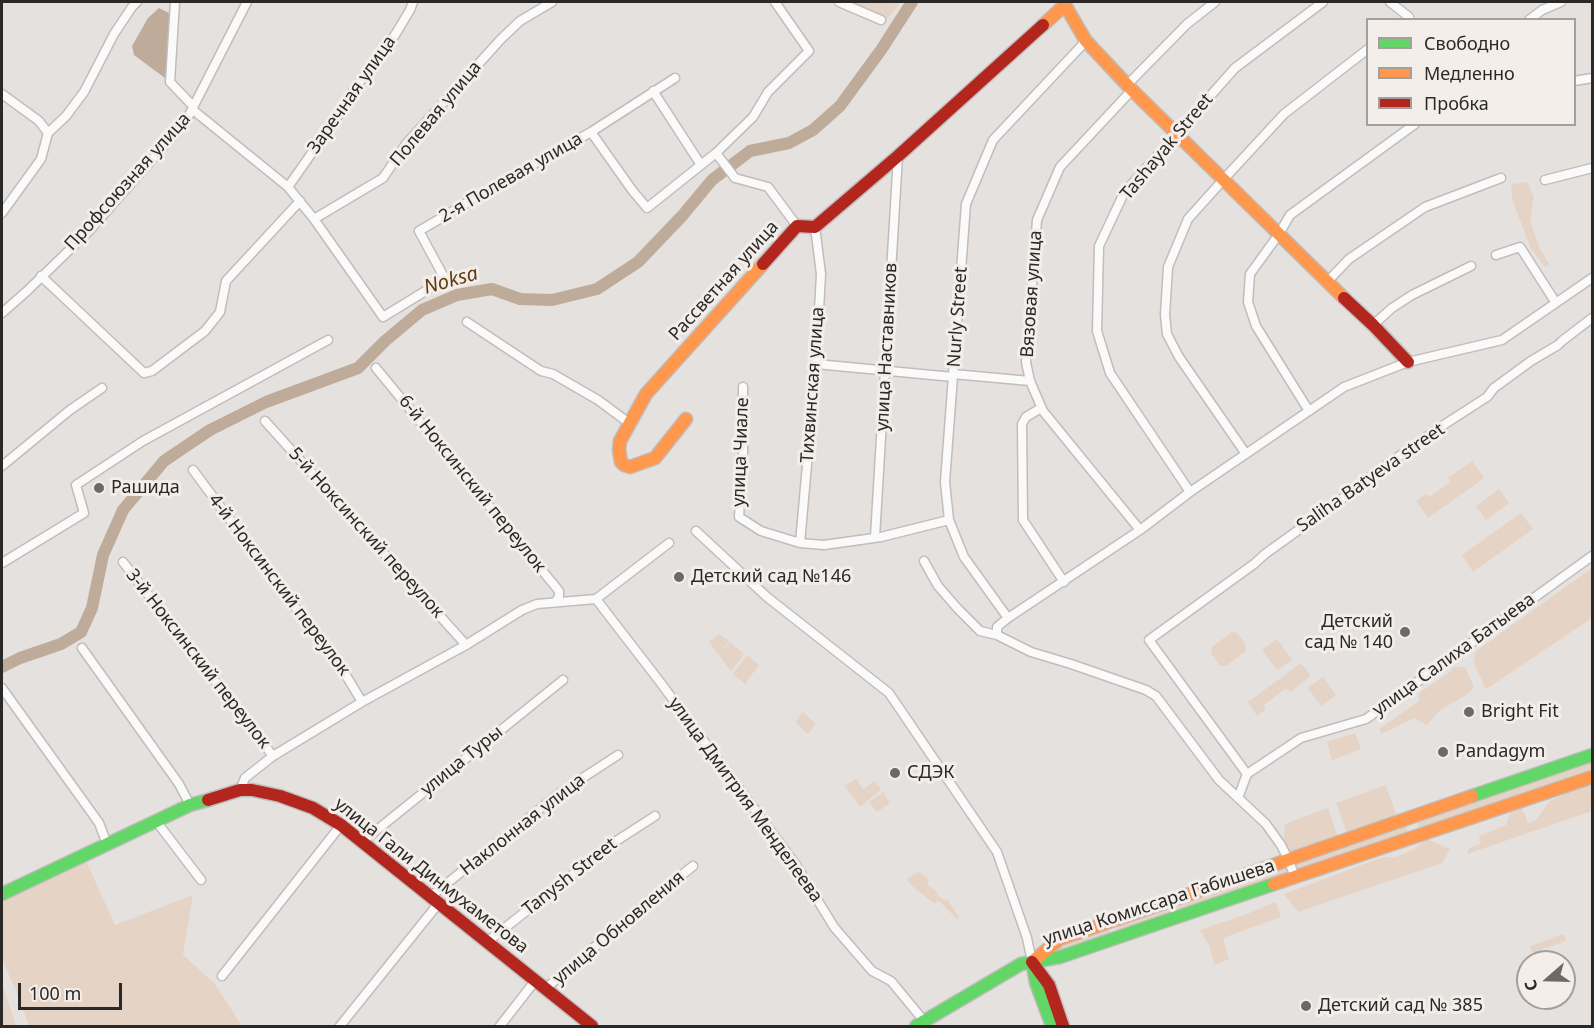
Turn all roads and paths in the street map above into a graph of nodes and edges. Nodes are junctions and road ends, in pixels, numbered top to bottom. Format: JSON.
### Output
{"nodes":[{"id":1,"x":138,"y":2,"type":"edge"},
{"id":2,"x":175,"y":2,"type":"edge"},
{"id":3,"x":247,"y":2,"type":"edge"},
{"id":4,"x":413,"y":2,"type":"edge"},
{"id":5,"x":552,"y":2,"type":"edge"},
{"id":6,"x":775,"y":2,"type":"edge"},
{"id":7,"x":839,"y":2,"type":"edge"},
{"id":8,"x":1215,"y":2,"type":"edge"},
{"id":9,"x":1323,"y":2,"type":"edge"},
{"id":10,"x":1390,"y":2,"type":"edge"},
{"id":11,"x":1561,"y":2,"type":"edge"},
{"id":12,"x":1407,"y":18,"type":"edge"},
{"id":13,"x":1531,"y":18,"type":"edge"},
{"id":14,"x":881,"y":20,"type":"dead end"},
{"id":15,"x":1086,"y":40,"type":"junction"},
{"id":16,"x":1366,"y":51,"type":"edge"},
{"id":17,"x":675,"y":78,"type":"dead end"},
{"id":18,"x":1593,"y":78,"type":"edge"},
{"id":19,"x":1576,"y":81,"type":"edge"},
{"id":20,"x":1130,"y":88,"type":"junction"},
{"id":21,"x":653,"y":92,"type":"junction"},
{"id":22,"x":2,"y":94,"type":"edge"},
{"id":23,"x":193,"y":110,"type":"junction"},
{"id":24,"x":1412,"y":126,"type":"edge"},
{"id":25,"x":591,"y":132,"type":"junction"},
{"id":26,"x":48,"y":133,"type":"junction"},
{"id":27,"x":1176,"y":135,"type":"junction"},
{"id":28,"x":716,"y":153,"type":"junction"},
{"id":29,"x":898,"y":156,"type":"junction"},
{"id":30,"x":701,"y":165,"type":"junction"},
{"id":31,"x":1593,"y":168,"type":"edge"},
{"id":32,"x":1501,"y":178,"type":"dead end"},
{"id":33,"x":1223,"y":180,"type":"junction"},
{"id":34,"x":1545,"y":180,"type":"dead end"},
{"id":35,"x":288,"y":187,"type":"junction"},
{"id":36,"x":300,"y":201,"type":"junction"},
{"id":37,"x":2,"y":213,"type":"edge"},
{"id":38,"x":314,"y":219,"type":"junction"},
{"id":39,"x":797,"y":226,"type":"junction"},
{"id":40,"x":815,"y":227,"type":"junction"},
{"id":41,"x":1279,"y":234,"type":"junction"},
{"id":42,"x":1496,"y":255,"type":"dead end"},
{"id":43,"x":1470,"y":266,"type":"dead end"},
{"id":44,"x":41,"y":276,"type":"junction"},
{"id":45,"x":1593,"y":278,"type":"edge"},
{"id":46,"x":1327,"y":282,"type":"junction"},
{"id":47,"x":1556,"y":303,"type":"junction"},
{"id":48,"x":2,"y":313,"type":"edge"},
{"id":49,"x":1593,"y":318,"type":"edge"},
{"id":50,"x":467,"y":321,"type":"dead end"},
{"id":51,"x":1373,"y":325,"type":"junction"},
{"id":52,"x":328,"y":340,"type":"dead end"},
{"id":53,"x":1408,"y":362,"type":"junction"},
{"id":54,"x":816,"y":364,"type":"junction"},
{"id":55,"x":376,"y":368,"type":"dead end"},
{"id":56,"x":885,"y":371,"type":"junction"},
{"id":57,"x":953,"y":375,"type":"junction"},
{"id":58,"x":1030,"y":381,"type":"junction"},
{"id":59,"x":743,"y":387,"type":"dead end"},
{"id":60,"x":102,"y":388,"type":"dead end"},
{"id":61,"x":1041,"y":408,"type":"junction"},
{"id":62,"x":1310,"y":411,"type":"junction"},
{"id":63,"x":686,"y":419,"type":"dead end"},
{"id":64,"x":265,"y":421,"type":"dead end"},
{"id":65,"x":629,"y":423,"type":"junction"},
{"id":66,"x":1245,"y":454,"type":"junction"},
{"id":67,"x":2,"y":466,"type":"edge"},
{"id":68,"x":193,"y":470,"type":"dead end"},
{"id":69,"x":1190,"y":492,"type":"junction"},
{"id":70,"x":949,"y":520,"type":"junction"},
{"id":71,"x":1140,"y":530,"type":"junction"},
{"id":72,"x":696,"y":531,"type":"dead end"},
{"id":73,"x":875,"y":537,"type":"junction"},
{"id":74,"x":669,"y":543,"type":"dead end"},
{"id":75,"x":800,"y":543,"type":"junction"},
{"id":76,"x":1593,"y":556,"type":"edge"},
{"id":77,"x":924,"y":561,"type":"dead end"},
{"id":78,"x":123,"y":562,"type":"dead end"},
{"id":79,"x":2,"y":563,"type":"edge"},
{"id":80,"x":1064,"y":582,"type":"junction"},
{"id":81,"x":596,"y":599,"type":"junction"},
{"id":82,"x":555,"y":602,"type":"junction"},
{"id":83,"x":1008,"y":618,"type":"junction"},
{"id":84,"x":997,"y":635,"type":"junction"},
{"id":85,"x":466,"y":645,"type":"junction"},
{"id":86,"x":82,"y":648,"type":"dead end"},
{"id":87,"x":562,"y":680,"type":"dead end"},
{"id":88,"x":2,"y":688,"type":"edge"},
{"id":89,"x":362,"y":702,"type":"junction"},
{"id":90,"x":618,"y":755,"type":"dead end"},
{"id":91,"x":1593,"y":755,"type":"edge"},
{"id":92,"x":273,"y":756,"type":"junction"},
{"id":93,"x":1247,"y":774,"type":"junction"},
{"id":94,"x":1593,"y":777,"type":"edge"},
{"id":95,"x":240,"y":790,"type":"junction"},
{"id":96,"x":1238,"y":798,"type":"junction"},
{"id":97,"x":190,"y":805,"type":"junction"},
{"id":98,"x":655,"y":816,"type":"dead end"},
{"id":99,"x":1408,"y":819,"type":"junction"},
{"id":100,"x":156,"y":821,"type":"junction"},
{"id":101,"x":341,"y":825,"type":"junction"},
{"id":102,"x":1415,"y":837,"type":"junction"},
{"id":103,"x":362,"y":843,"type":"junction"},
{"id":104,"x":107,"y":844,"type":"junction"},
{"id":105,"x":1288,"y":859,"type":"junction"},
{"id":106,"x":693,"y":866,"type":"dead end"},
{"id":107,"x":1294,"y":877,"type":"junction"},
{"id":108,"x":201,"y":880,"type":"dead end"},
{"id":109,"x":2,"y":894,"type":"edge"},
{"id":110,"x":434,"y":900,"type":"junction"},
{"id":111,"x":1108,"y":922,"type":"junction"},
{"id":112,"x":1114,"y":939,"type":"junction"},
{"id":113,"x":487,"y":942,"type":"junction"},
{"id":114,"x":1032,"y":962,"type":"junction"},
{"id":115,"x":222,"y":976,"type":"dead end"},
{"id":116,"x":540,"y":985,"type":"junction"},
{"id":117,"x":920,"y":1024,"type":"edge"},
{"id":118,"x":340,"y":1026,"type":"edge"},
{"id":119,"x":500,"y":1026,"type":"edge"},
{"id":120,"x":592,"y":1026,"type":"edge"},
{"id":121,"x":1052,"y":1026,"type":"edge"},
{"id":122,"x":1063,"y":1026,"type":"edge"}],
"edges":[{"from":1,"to":26,"type":"street"},
{"from":2,"to":23,"type":"street"},
{"from":3,"to":23,"type":"street","name":"Профсоюзная улица"},
{"from":4,"to":35,"type":"street","name":"Заречная улица"},
{"from":5,"to":38,"type":"street","name":"Полевая улица"},
{"from":6,"to":28,"type":"street","name":"2-я Полевая улица"},
{"from":7,"to":14,"type":"street"},
{"from":8,"to":20,"type":"street","name":"Вязовая улица"},
{"from":9,"to":27,"type":"street","name":"Tashayak Street"},
{"from":10,"to":12,"type":"street"},
{"from":11,"to":13,"type":"street"},
{"from":15,"to":20,"type":"street"},
{"from":15,"to":29,"type":"street"},
{"from":15,"to":57,"type":"street","name":"Nurly Street"},
{"from":16,"to":33,"type":"street"},
{"from":17,"to":21,"type":"street"},
{"from":18,"to":19,"type":"street"},
{"from":20,"to":27,"type":"street"},
{"from":20,"to":58,"type":"street","name":"Вязовая улица"},
{"from":21,"to":25,"type":"street"},
{"from":21,"to":30,"type":"street"},
{"from":22,"to":26,"type":"street"},
{"from":23,"to":35,"type":"street"},
{"from":23,"to":44,"type":"street","name":"Профсоюзная улица"},
{"from":24,"to":41,"type":"street"},
{"from":25,"to":30,"type":"street","name":"2-я Полевая улица"},
{"from":25,"to":38,"type":"street","name":"2-я Полевая улица"},
{"from":26,"to":37,"type":"street"},
{"from":27,"to":33,"type":"street"},
{"from":27,"to":69,"type":"street","name":"Tashayak Street"},
{"from":28,"to":30,"type":"street","name":"2-я Полевая улица"},
{"from":28,"to":39,"type":"street"},
{"from":29,"to":40,"type":"street"},
{"from":29,"to":56,"type":"street","name":"улица Наставников"},
{"from":31,"to":34,"type":"street"},
{"from":32,"to":46,"type":"street"},
{"from":33,"to":41,"type":"street"},
{"from":33,"to":66,"type":"street"},
{"from":35,"to":36,"type":"street"},
{"from":36,"to":38,"type":"street"},
{"from":36,"to":44,"type":"street"},
{"from":39,"to":40,"type":"street","name":"Рассветная улица"},
{"from":39,"to":65,"type":"street","name":"Рассветная улица"},
{"from":40,"to":54,"type":"street","name":"Тихвинская улица"},
{"from":41,"to":46,"type":"street"},
{"from":41,"to":62,"type":"street"},
{"from":42,"to":47,"type":"street"},
{"from":43,"to":51,"type":"street"},
{"from":44,"to":48,"type":"street","name":"Профсоюзная улица"},
{"from":45,"to":47,"type":"street"},
{"from":46,"to":51,"type":"street"},
{"from":47,"to":53,"type":"street"},
{"from":49,"to":93,"type":"street"},
{"from":50,"to":65,"type":"street"},
{"from":51,"to":53,"type":"street"},
{"from":52,"to":79,"type":"street"},
{"from":53,"to":62,"type":"street"},
{"from":54,"to":56,"type":"street"},
{"from":54,"to":75,"type":"street","name":"Тихвинская улица"},
{"from":55,"to":82,"type":"street","name":"6-й Ноксинский переулок"},
{"from":56,"to":57,"type":"street"},
{"from":56,"to":73,"type":"street","name":"улица Наставников"},
{"from":57,"to":58,"type":"street"},
{"from":57,"to":70,"type":"street","name":"Nurly Street"},
{"from":58,"to":61,"type":"street","name":"Вязовая улица"},
{"from":59,"to":75,"type":"street","name":"улица Чиале"},
{"from":60,"to":67,"type":"street"},
{"from":61,"to":71,"type":"street","name":"Вязовая улица"},
{"from":61,"to":80,"type":"street"},
{"from":62,"to":66,"type":"street"},
{"from":63,"to":65,"type":"street","name":"Рассветная улица"},
{"from":64,"to":85,"type":"street","name":"5-й Ноксинский переулок"},
{"from":66,"to":69,"type":"street"},
{"from":68,"to":89,"type":"street","name":"4-й Ноксинский переулок"},
{"from":69,"to":71,"type":"street"},
{"from":70,"to":73,"type":"street"},
{"from":70,"to":83,"type":"street","name":"Nurly Street"},
{"from":71,"to":80,"type":"street"},
{"from":72,"to":114,"type":"street"},
{"from":73,"to":75,"type":"street"},
{"from":74,"to":81,"type":"street"},
{"from":76,"to":93,"type":"street","name":"улица Салиха Батыева"},
{"from":77,"to":84,"type":"street"},
{"from":78,"to":92,"type":"street","name":"3-й Ноксинский переулок"},
{"from":80,"to":83,"type":"street"},
{"from":81,"to":82,"type":"street"},
{"from":81,"to":117,"type":"street","name":"улица Дмитрия Менделеева"},
{"from":82,"to":85,"type":"street"},
{"from":83,"to":84,"type":"street"},
{"from":84,"to":96,"type":"street"},
{"from":85,"to":89,"type":"street"},
{"from":86,"to":97,"type":"street"},
{"from":87,"to":103,"type":"street","name":"улица Туры"},
{"from":88,"to":104,"type":"street"},
{"from":89,"to":92,"type":"street"},
{"from":90,"to":110,"type":"street","name":"Наклонная улица"},
{"from":91,"to":99,"type":"street","name":"улица Комиссара Габишева"},
{"from":92,"to":95,"type":"street"},
{"from":93,"to":96,"type":"street"},
{"from":94,"to":102,"type":"street","name":"улица Комиссара Габишева"},
{"from":95,"to":97,"type":"street","name":"улица Гали Динмухаметова"},
{"from":95,"to":101,"type":"street","name":"улица Гали Динмухаметова"},
{"from":96,"to":105,"type":"street"},
{"from":97,"to":100,"type":"street","name":"улица Гали Динмухаметова"},
{"from":98,"to":113,"type":"street","name":"Tanysh Street"},
{"from":99,"to":102,"type":"street"},
{"from":99,"to":105,"type":"street","name":"улица Комиссара Габишева"},
{"from":100,"to":104,"type":"street","name":"улица Гали Динмухаметова"},
{"from":100,"to":108,"type":"street"},
{"from":101,"to":103,"type":"street","name":"улица Гали Динмухаметова"},
{"from":101,"to":115,"type":"street"},
{"from":102,"to":107,"type":"street","name":"улица Комиссара Габишева"},
{"from":103,"to":110,"type":"street","name":"улица Гали Динмухаметова"},
{"from":104,"to":109,"type":"street","name":"улица Гали Динмухаметова"},
{"from":105,"to":107,"type":"street"},
{"from":105,"to":111,"type":"street","name":"улица Комиссара Габишева"},
{"from":106,"to":116,"type":"street","name":"улица Обновления"},
{"from":107,"to":112,"type":"street","name":"улица Комиссара Габишева"},
{"from":110,"to":113,"type":"street","name":"улица Гали Динмухаметова"},
{"from":110,"to":118,"type":"street","name":"Наклонная улица"},
{"from":111,"to":112,"type":"street"},
{"from":111,"to":114,"type":"street","name":"улица Комиссара Габишева"},
{"from":112,"to":114,"type":"street","name":"улица Комиссара Габишева"},
{"from":113,"to":116,"type":"street","name":"улица Гали Динмухаметова"},
{"from":114,"to":117,"type":"street"},
{"from":114,"to":121,"type":"street"},
{"from":114,"to":122,"type":"street"},
{"from":116,"to":119,"type":"street","name":"улица Обновления"},
{"from":116,"to":120,"type":"street","name":"улица Гали Динмухаметова"}]}
